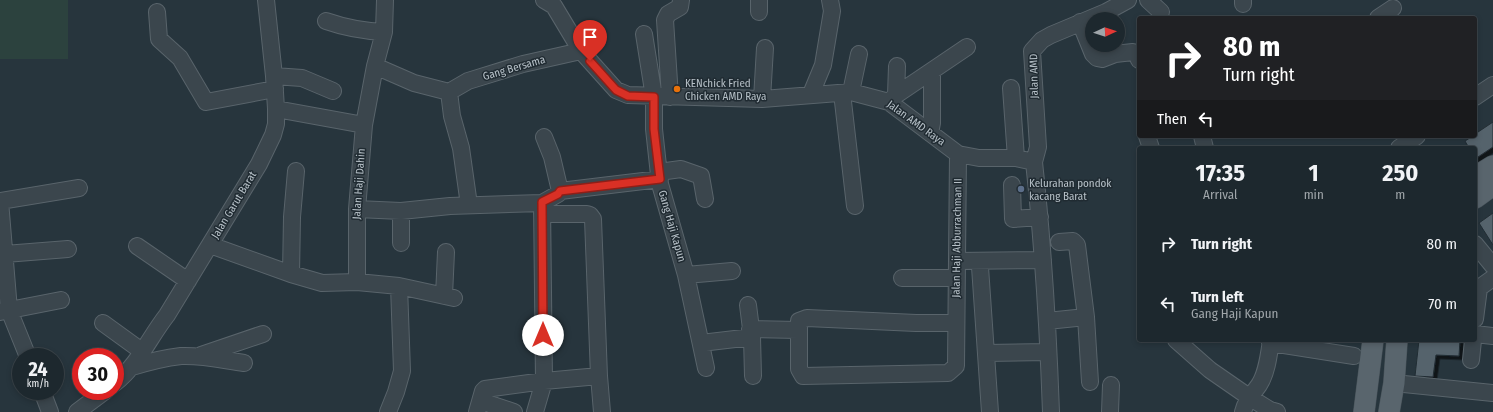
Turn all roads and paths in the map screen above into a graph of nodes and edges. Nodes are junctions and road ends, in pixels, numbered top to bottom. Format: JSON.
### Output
{"nodes":[{"id":1,"x":266,"y":0,"type":"edge"},
{"id":2,"x":385,"y":0,"type":"edge"},
{"id":3,"x":681,"y":0,"type":"edge"},
{"id":4,"x":830,"y":0,"type":"edge"},
{"id":5,"x":1128,"y":0,"type":"edge"},
{"id":6,"x":1148,"y":0,"type":"edge"},
{"id":7,"x":553,"y":2,"type":"edge"},
{"id":8,"x":1393,"y":8,"type":"dead end"},
{"id":9,"x":156,"y":12,"type":"dead end"},
{"id":10,"x":1161,"y":12,"type":"dead end"},
{"id":11,"x":1381,"y":16,"type":"edge"},
{"id":12,"x":326,"y":21,"type":"dead end"},
{"id":13,"x":1080,"y":22,"type":"junction"},
{"id":14,"x":384,"y":32,"type":"junction"},
{"id":15,"x":644,"y":34,"type":"dead end"},
{"id":16,"x":967,"y":47,"type":"dead end"},
{"id":17,"x":766,"y":48,"type":"dead end"},
{"id":18,"x":581,"y":51,"type":"junction"},
{"id":19,"x":860,"y":54,"type":"dead end"},
{"id":20,"x":1137,"y":55,"type":"edge"},
{"id":21,"x":375,"y":66,"type":"junction"},
{"id":22,"x":897,"y":66,"type":"dead end"},
{"id":23,"x":932,"y":71,"type":"junction"},
{"id":24,"x":275,"y":82,"type":"junction"},
{"id":25,"x":1493,"y":85,"type":"edge"},
{"id":26,"x":1011,"y":88,"type":"dead end"},
{"id":27,"x":333,"y":91,"type":"dead end"},
{"id":28,"x":449,"y":92,"type":"junction"},
{"id":29,"x":847,"y":92,"type":"junction"},
{"id":30,"x":811,"y":94,"type":"junction"},
{"id":31,"x":1477,"y":96,"type":"edge"},
{"id":32,"x":654,"y":97,"type":"junction"},
{"id":33,"x":670,"y":97,"type":"junction"},
{"id":34,"x":892,"y":98,"type":"junction"},
{"id":35,"x":762,"y":99,"type":"junction"},
{"id":36,"x":276,"y":109,"type":"junction"},
{"id":37,"x":364,"y":125,"type":"junction"},
{"id":38,"x":930,"y":133,"type":"junction"},
{"id":39,"x":544,"y":137,"type":"dead end"},
{"id":40,"x":958,"y":154,"type":"junction"},
{"id":41,"x":1016,"y":158,"type":"junction"},
{"id":42,"x":1034,"y":162,"type":"junction"},
{"id":43,"x":1493,"y":166,"type":"edge"},
{"id":44,"x":296,"y":171,"type":"dead end"},
{"id":45,"x":659,"y":176,"type":"junction"},
{"id":46,"x":1477,"y":176,"type":"edge"},
{"id":47,"x":1012,"y":185,"type":"dead end"},
{"id":48,"x":1493,"y":185,"type":"edge"},
{"id":49,"x":79,"y":188,"type":"dead end"},
{"id":50,"x":560,"y":191,"type":"junction"},
{"id":51,"x":1477,"y":197,"type":"edge"},
{"id":52,"x":705,"y":199,"type":"dead end"},
{"id":53,"x":469,"y":205,"type":"junction"},
{"id":54,"x":855,"y":206,"type":"dead end"},
{"id":55,"x":542,"y":208,"type":"junction"},
{"id":56,"x":356,"y":209,"type":"junction"},
{"id":57,"x":401,"y":211,"type":"junction"},
{"id":58,"x":1040,"y":217,"type":"junction"},
{"id":59,"x":401,"y":242,"type":"dead end"},
{"id":60,"x":1059,"y":242,"type":"dead end"},
{"id":61,"x":210,"y":245,"type":"junction"},
{"id":62,"x":138,"y":246,"type":"dead end"},
{"id":63,"x":1477,"y":246,"type":"edge"},
{"id":64,"x":68,"y":250,"type":"dead end"},
{"id":65,"x":446,"y":252,"type":"dead end"},
{"id":66,"x":5,"y":254,"type":"junction"},
{"id":67,"x":1043,"y":260,"type":"junction"},
{"id":68,"x":957,"y":261,"type":"junction"},
{"id":69,"x":980,"y":266,"type":"dead end"},
{"id":70,"x":1493,"y":266,"type":"edge"},
{"id":71,"x":732,"y":271,"type":"dead end"},
{"id":72,"x":291,"y":274,"type":"junction"},
{"id":73,"x":686,"y":275,"type":"junction"},
{"id":74,"x":902,"y":278,"type":"dead end"},
{"id":75,"x":956,"y":278,"type":"junction"},
{"id":76,"x":1493,"y":278,"type":"edge"},
{"id":77,"x":188,"y":281,"type":"junction"},
{"id":78,"x":357,"y":282,"type":"junction"},
{"id":79,"x":399,"y":286,"type":"junction"},
{"id":80,"x":61,"y":300,"type":"dead end"},
{"id":81,"x":1477,"y":304,"type":"edge"},
{"id":82,"x":748,"y":305,"type":"dead end"},
{"id":83,"x":4,"y":311,"type":"edge"},
{"id":84,"x":1086,"y":317,"type":"junction"},
{"id":85,"x":1047,"y":321,"type":"junction"},
{"id":86,"x":103,"y":323,"type":"dead end"},
{"id":87,"x":955,"y":323,"type":"junction"},
{"id":88,"x":798,"y":330,"type":"junction"},
{"id":89,"x":751,"y":333,"type":"junction"},
{"id":90,"x":263,"y":334,"type":"dead end"},
{"id":91,"x":1477,"y":334,"type":"edge"},
{"id":92,"x":1493,"y":336,"type":"edge"},
{"id":93,"x":1178,"y":342,"type":"edge"},
{"id":94,"x":1270,"y":342,"type":"edge"},
{"id":95,"x":1373,"y":342,"type":"edge"},
{"id":96,"x":1397,"y":342,"type":"edge"},
{"id":97,"x":1473,"y":342,"type":"edge"},
{"id":98,"x":701,"y":343,"type":"junction"},
{"id":99,"x":23,"y":348,"type":"edge"},
{"id":100,"x":143,"y":352,"type":"junction"},
{"id":101,"x":1048,"y":352,"type":"junction"},
{"id":102,"x":986,"y":353,"type":"junction"},
{"id":103,"x":198,"y":356,"type":"junction"},
{"id":104,"x":1354,"y":356,"type":"dead end"},
{"id":105,"x":1471,"y":360,"type":"dead end"},
{"id":106,"x":244,"y":364,"type":"dead end"},
{"id":107,"x":132,"y":367,"type":"junction"},
{"id":108,"x":706,"y":368,"type":"dead end"},
{"id":109,"x":124,"y":375,"type":"edge"},
{"id":110,"x":599,"y":376,"type":"junction"},
{"id":111,"x":753,"y":376,"type":"dead end"},
{"id":112,"x":544,"y":380,"type":"junction"},
{"id":113,"x":1090,"y":382,"type":"dead end"},
{"id":114,"x":1394,"y":383,"type":"junction"},
{"id":115,"x":1111,"y":384,"type":"dead end"},
{"id":116,"x":1493,"y":393,"type":"edge"},
{"id":117,"x":1249,"y":397,"type":"junction"},
{"id":118,"x":45,"y":400,"type":"edge"},
{"id":119,"x":93,"y":400,"type":"edge"},
{"id":120,"x":479,"y":406,"type":"edge"},
{"id":121,"x":50,"y":412,"type":"edge"},
{"id":122,"x":77,"y":412,"type":"edge"},
{"id":123,"x":388,"y":412,"type":"edge"},
{"id":124,"x":514,"y":412,"type":"edge"},
{"id":125,"x":535,"y":412,"type":"edge"},
{"id":126,"x":602,"y":412,"type":"edge"},
{"id":127,"x":990,"y":412,"type":"edge"},
{"id":128,"x":1051,"y":412,"type":"edge"},
{"id":129,"x":1110,"y":412,"type":"edge"},
{"id":130,"x":1243,"y":412,"type":"edge"},
{"id":131,"x":1277,"y":412,"type":"edge"},
{"id":132,"x":1364,"y":412,"type":"edge"},
{"id":133,"x":1389,"y":412,"type":"edge"}],
"edges":[{"from":1,"to":24,"type":"street","name":"Jalan Garut Barat"},
{"from":2,"to":14,"type":"street","name":"Jalan Haji Dahin"},
{"from":3,"to":33,"type":"street"},
{"from":4,"to":30,"type":"street"},
{"from":5,"to":13,"type":"street","name":"Jalan AMD"},
{"from":6,"to":10,"type":"street"},
{"from":7,"to":18,"type":"street","name":"Jalan AMD Raya"},
{"from":8,"to":11,"type":"street"},
{"from":9,"to":24,"type":"street"},
{"from":12,"to":14,"type":"street"},
{"from":13,"to":20,"type":"street"},
{"from":13,"to":42,"type":"street","name":"Jalan AMD"},
{"from":14,"to":21,"type":"street","name":"Jalan Haji Dahin"},
{"from":15,"to":32,"type":"street","name":"Gang Haji Kapun"},
{"from":16,"to":23,"type":"street"},
{"from":17,"to":35,"type":"street"},
{"from":18,"to":28,"type":"street","name":"Gang Bersama"},
{"from":18,"to":32,"type":"street","name":"Jalan AMD Raya"},
{"from":19,"to":29,"type":"street"},
{"from":21,"to":28,"type":"street"},
{"from":21,"to":37,"type":"street","name":"Jalan Haji Dahin"},
{"from":22,"to":34,"type":"street"},
{"from":23,"to":34,"type":"street"},
{"from":23,"to":38,"type":"street"},
{"from":24,"to":27,"type":"street"},
{"from":24,"to":36,"type":"street","name":"Jalan Garut Barat"},
{"from":25,"to":31,"type":"street"},
{"from":26,"to":41,"type":"street"},
{"from":28,"to":53,"type":"street"},
{"from":29,"to":30,"type":"street","name":"Jalan AMD Raya"},
{"from":29,"to":34,"type":"street","name":"Jalan AMD Raya"},
{"from":29,"to":54,"type":"street"},
{"from":30,"to":35,"type":"street","name":"Jalan AMD Raya"},
{"from":32,"to":33,"type":"street","name":"Jalan AMD Raya"},
{"from":32,"to":45,"type":"street","name":"Gang Haji Kapun"},
{"from":33,"to":35,"type":"street","name":"Jalan AMD Raya"},
{"from":34,"to":38,"type":"street","name":"Jalan AMD Raya"},
{"from":36,"to":37,"type":"street"},
{"from":36,"to":61,"type":"street","name":"Jalan Garut Barat"},
{"from":37,"to":56,"type":"street","name":"Jalan Haji Dahin"},
{"from":38,"to":40,"type":"street","name":"Jalan AMD Raya"},
{"from":39,"to":50,"type":"street"},
{"from":40,"to":41,"type":"street","name":"Jalan AMD Raya"},
{"from":40,"to":68,"type":"street","name":"Jalan Haji Abburrachman II"},
{"from":41,"to":42,"type":"street","name":"Jalan AMD Raya"},
{"from":42,"to":58,"type":"street"},
{"from":43,"to":46,"type":"main road"},
{"from":44,"to":72,"type":"street"},
{"from":45,"to":50,"type":"street"},
{"from":45,"to":52,"type":"street"},
{"from":45,"to":73,"type":"street","name":"Gang Haji Kapun"},
{"from":47,"to":58,"type":"street"},
{"from":48,"to":51,"type":"main road"},
{"from":49,"to":66,"type":"street"},
{"from":50,"to":55,"type":"street"},
{"from":53,"to":55,"type":"street"},
{"from":53,"to":57,"type":"street"},
{"from":55,"to":110,"type":"street"},
{"from":55,"to":112,"type":"street"},
{"from":56,"to":57,"type":"street"},
{"from":56,"to":78,"type":"street","name":"Jalan Haji Dahin"},
{"from":57,"to":59,"type":"street"},
{"from":58,"to":67,"type":"street"},
{"from":60,"to":84,"type":"street"},
{"from":61,"to":72,"type":"street"},
{"from":61,"to":77,"type":"street","name":"Jalan Garut Barat"},
{"from":62,"to":77,"type":"street"},
{"from":63,"to":70,"type":"street"},
{"from":64,"to":66,"type":"street"},
{"from":65,"to":79,"type":"street"},
{"from":66,"to":83,"type":"street"},
{"from":67,"to":68,"type":"street"},
{"from":67,"to":85,"type":"street"},
{"from":68,"to":75,"type":"street","name":"Jalan Haji Abburrachman II"},
{"from":69,"to":102,"type":"street"},
{"from":71,"to":73,"type":"street"},
{"from":72,"to":78,"type":"street"},
{"from":73,"to":98,"type":"street","name":"Gang Haji Kapun"},
{"from":74,"to":75,"type":"street"},
{"from":75,"to":87,"type":"street","name":"Jalan Haji Abburrachman II"},
{"from":76,"to":81,"type":"street"},
{"from":77,"to":100,"type":"street","name":"Jalan Garut Barat"},
{"from":78,"to":79,"type":"street"},
{"from":79,"to":123,"type":"street"},
{"from":80,"to":83,"type":"street"},
{"from":82,"to":89,"type":"street"},
{"from":83,"to":99,"type":"street"},
{"from":84,"to":85,"type":"street"},
{"from":84,"to":113,"type":"street"},
{"from":85,"to":101,"type":"street"},
{"from":86,"to":100,"type":"street"},
{"from":87,"to":88,"type":"street"},
{"from":87,"to":88,"type":"street","name":"Jalan Haji Abburrachman II"},
{"from":88,"to":89,"type":"street"},
{"from":89,"to":98,"type":"street"},
{"from":89,"to":111,"type":"street"},
{"from":90,"to":103,"type":"street"},
{"from":91,"to":92,"type":"street"},
{"from":93,"to":117,"type":"street"},
{"from":94,"to":104,"type":"street"},
{"from":94,"to":117,"type":"street"},
{"from":95,"to":132,"type":"main road"},
{"from":96,"to":114,"type":"main road"},
{"from":97,"to":105,"type":"street"},
{"from":98,"to":108,"type":"street","name":"Gang Haji Kapun"},
{"from":100,"to":107,"type":"street","name":"Jalan Garut Barat"},
{"from":101,"to":102,"type":"street"},
{"from":101,"to":128,"type":"street"},
{"from":102,"to":127,"type":"street"},
{"from":103,"to":106,"type":"street"},
{"from":103,"to":107,"type":"street"},
{"from":107,"to":109,"type":"street","name":"Jalan Garut Barat"},
{"from":110,"to":112,"type":"street"},
{"from":110,"to":126,"type":"street"},
{"from":112,"to":120,"type":"street"},
{"from":112,"to":125,"type":"street"},
{"from":114,"to":116,"type":"street"},
{"from":114,"to":133,"type":"main road"},
{"from":115,"to":129,"type":"street"},
{"from":117,"to":130,"type":"street"},
{"from":117,"to":131,"type":"street"},
{"from":118,"to":121,"type":"street"},
{"from":119,"to":122,"type":"street"},
{"from":120,"to":124,"type":"street"}]}
